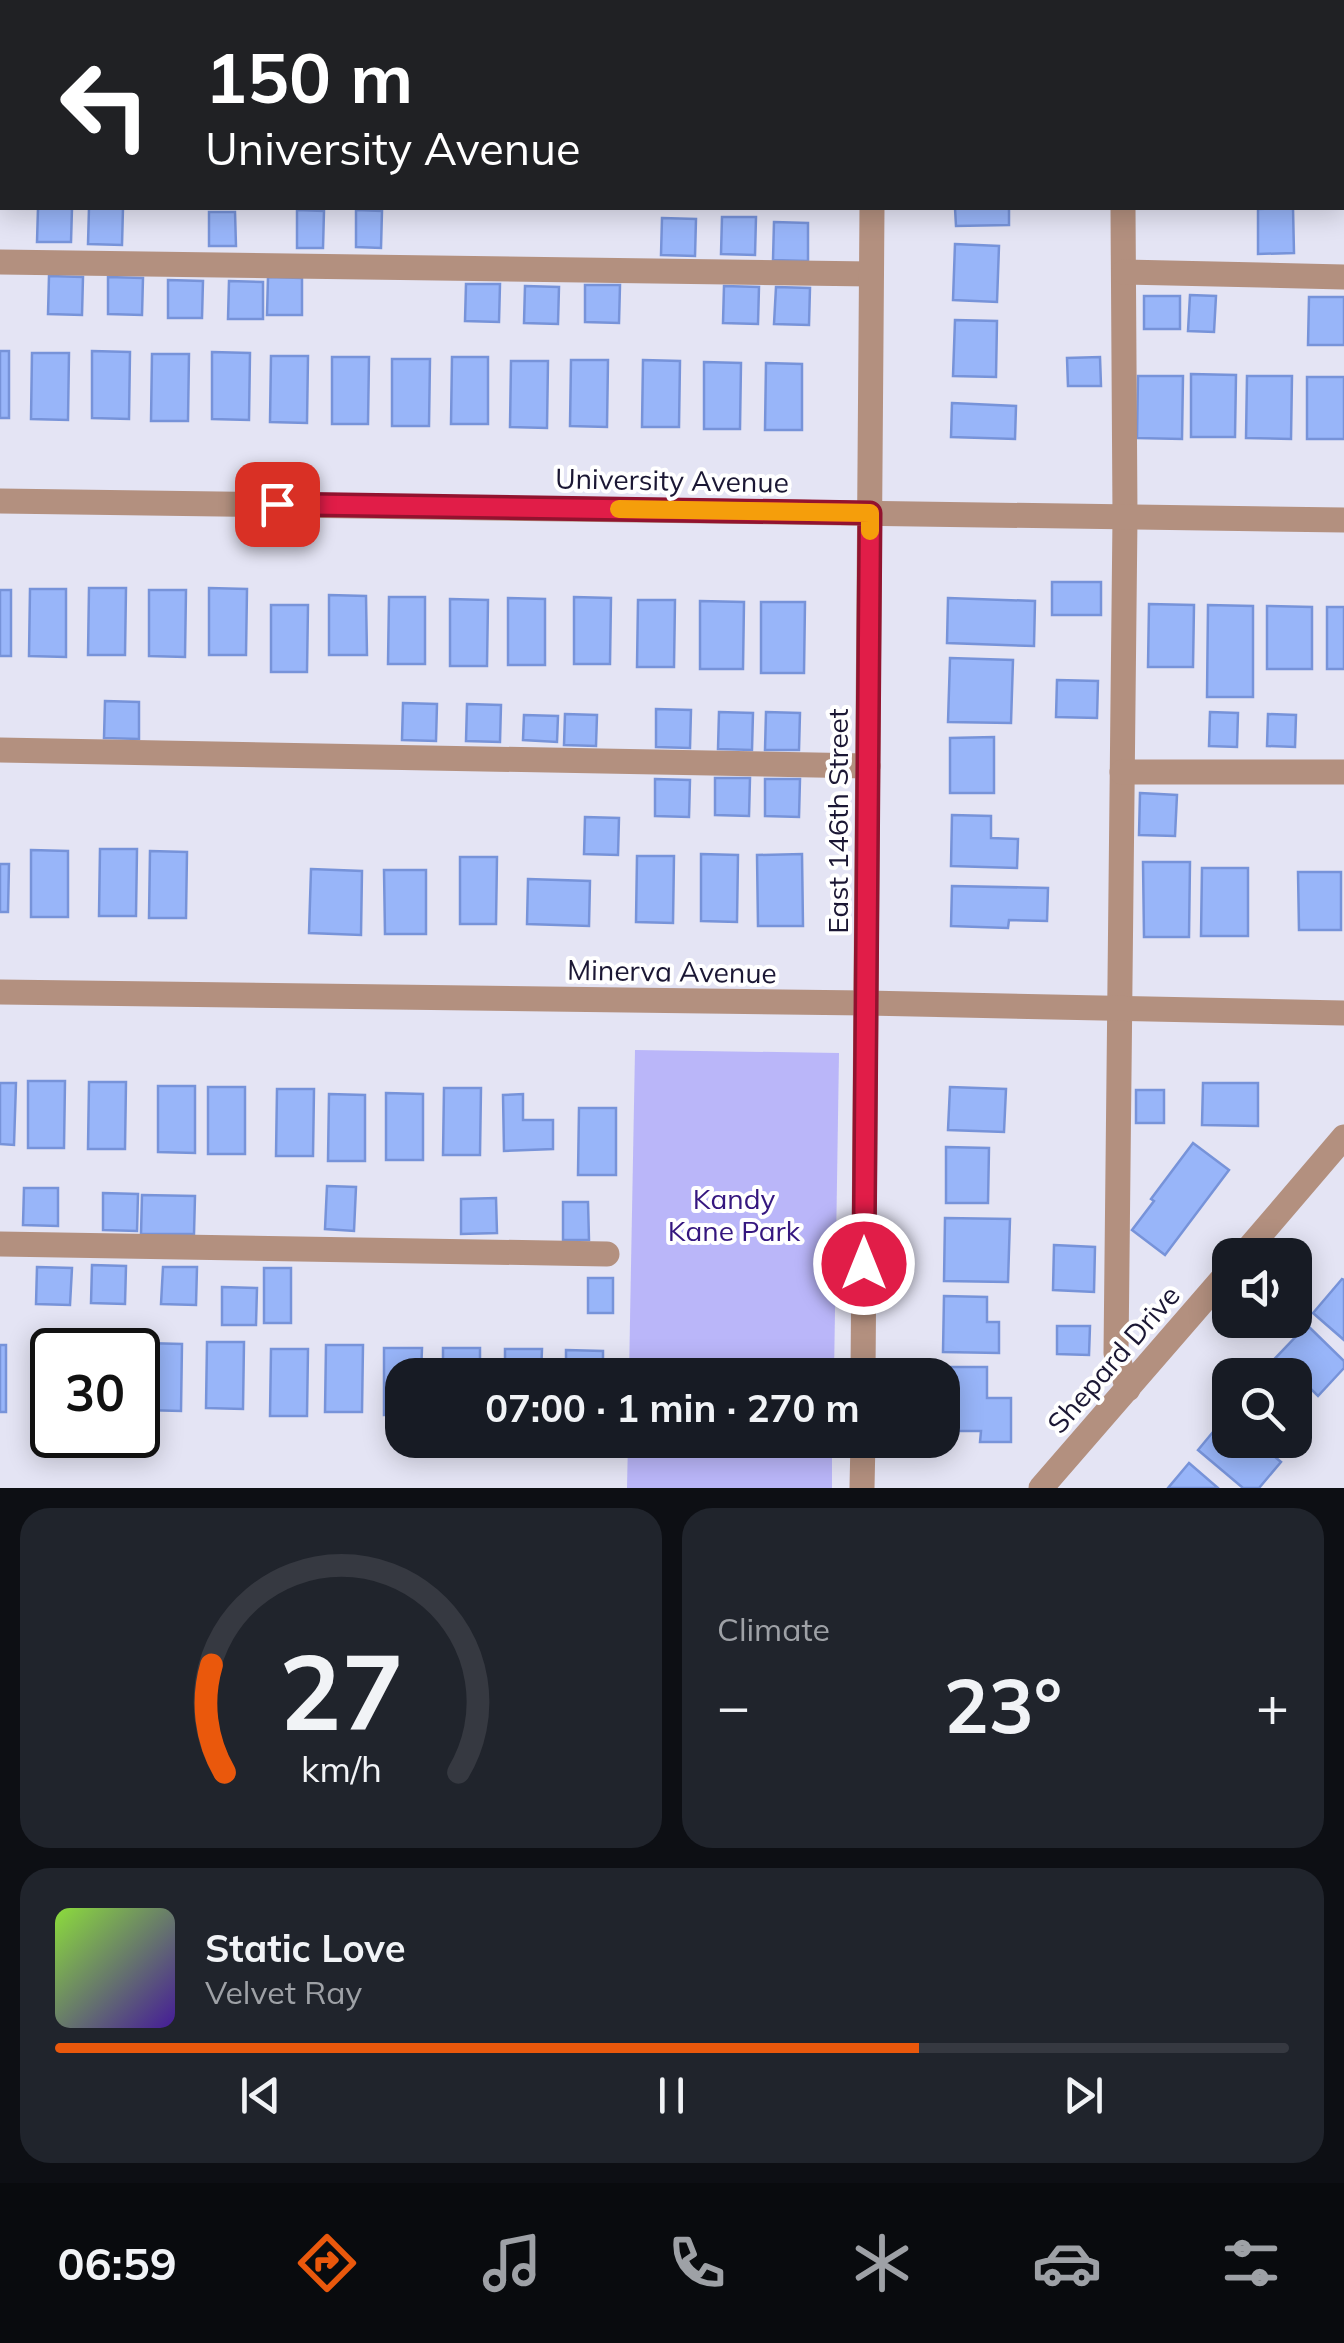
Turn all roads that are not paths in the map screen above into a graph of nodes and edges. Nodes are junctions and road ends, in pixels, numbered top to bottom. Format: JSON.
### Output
{"nodes":[{"id":1,"x":872,"y":210,"type":"edge"},
{"id":2,"x":1123,"y":210,"type":"edge"},
{"id":3,"x":0,"y":262,"type":"edge"},
{"id":4,"x":1124,"y":272,"type":"junction"},
{"id":5,"x":872,"y":274,"type":"junction"},
{"id":6,"x":1344,"y":277,"type":"edge"},
{"id":7,"x":0,"y":500,"type":"edge"},
{"id":8,"x":870,"y":513,"type":"junction"},
{"id":9,"x":1125,"y":516,"type":"junction"},
{"id":10,"x":1344,"y":520,"type":"edge"},
{"id":11,"x":0,"y":750,"type":"edge"},
{"id":12,"x":868,"y":766,"type":"junction"},
{"id":13,"x":1122,"y":772,"type":"junction"},
{"id":14,"x":1344,"y":772,"type":"edge"},
{"id":15,"x":0,"y":992,"type":"edge"},
{"id":16,"x":866,"y":1004,"type":"junction"},
{"id":17,"x":1120,"y":1008,"type":"junction"},
{"id":18,"x":1344,"y":1013,"type":"edge"},
{"id":19,"x":1344,"y":1136,"type":"edge"},
{"id":20,"x":1257,"y":1238,"type":"edge"},
{"id":21,"x":0,"y":1244,"type":"edge"},
{"id":22,"x":607,"y":1254,"type":"dead end"},
{"id":23,"x":1212,"y":1291,"type":"edge"},
{"id":24,"x":863,"y":1358,"type":"edge"},
{"id":25,"x":1128,"y":1389,"type":"junction"},
{"id":26,"x":863,"y":1458,"type":"edge"},
{"id":27,"x":862,"y":1488,"type":"edge"},
{"id":28,"x":1042,"y":1488,"type":"edge"}],
"edges":[{"from":1,"to":5,"type":"street","name":"East 146th Street"},
{"from":2,"to":4,"type":"street"},
{"from":3,"to":5,"type":"street"},
{"from":4,"to":6,"type":"street"},
{"from":4,"to":9,"type":"street"},
{"from":5,"to":8,"type":"street","name":"East 146th Street"},
{"from":7,"to":8,"type":"street","name":"University Avenue"},
{"from":8,"to":9,"type":"street","name":"University Avenue"},
{"from":8,"to":12,"type":"street","name":"East 146th Street"},
{"from":9,"to":10,"type":"street","name":"University Avenue"},
{"from":9,"to":13,"type":"street"},
{"from":11,"to":12,"type":"street"},
{"from":12,"to":16,"type":"street","name":"East 146th Street"},
{"from":13,"to":14,"type":"street"},
{"from":13,"to":17,"type":"street"},
{"from":15,"to":16,"type":"street","name":"Minerva Avenue"},
{"from":16,"to":17,"type":"street","name":"Minerva Avenue"},
{"from":16,"to":24,"type":"street","name":"East 146th Street"},
{"from":17,"to":18,"type":"street","name":"Minerva Avenue"},
{"from":17,"to":25,"type":"street"},
{"from":19,"to":20,"type":"street"},
{"from":21,"to":22,"type":"street"},
{"from":23,"to":25,"type":"street","name":"Shepard Drive"},
{"from":25,"to":28,"type":"street","name":"Shepard Drive"},
{"from":26,"to":27,"type":"street"}]}
